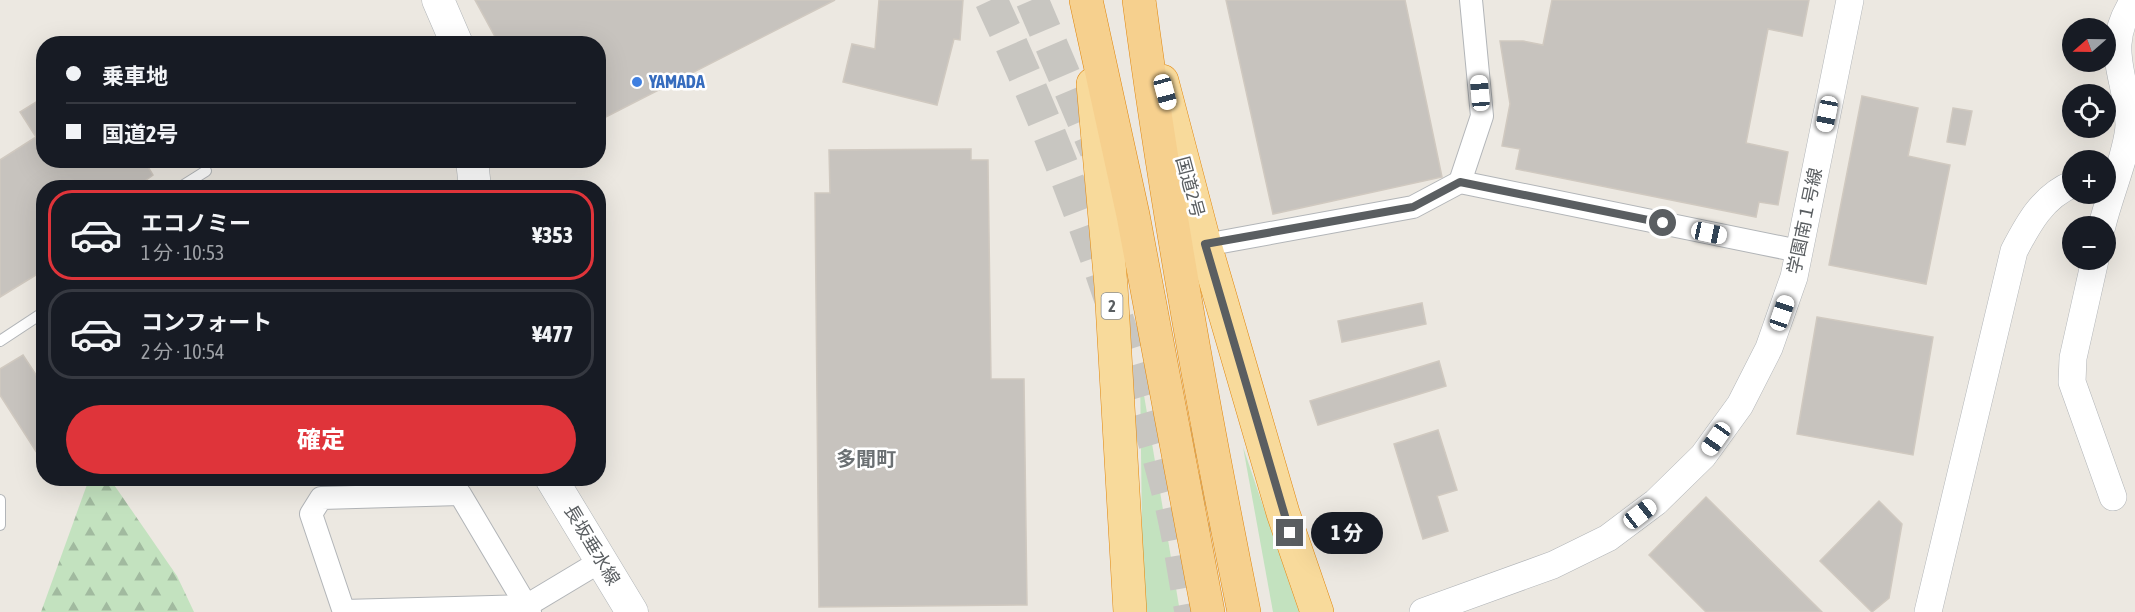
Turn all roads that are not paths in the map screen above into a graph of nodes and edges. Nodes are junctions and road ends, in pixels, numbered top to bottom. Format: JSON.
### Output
{"nodes":[{"id":1,"x":438,"y":0,"type":"edge"},
{"id":2,"x":1086,"y":0,"type":"edge"},
{"id":3,"x":1139,"y":0,"type":"edge"},
{"id":4,"x":1144,"y":0,"type":"edge"},
{"id":5,"x":1472,"y":0,"type":"edge"},
{"id":6,"x":1850,"y":0,"type":"edge"},
{"id":7,"x":2134,"y":0,"type":"edge"},
{"id":8,"x":454,"y":36,"type":"edge"},
{"id":9,"x":2116,"y":161,"type":"edge"},
{"id":10,"x":206,"y":171,"type":"dead end"},
{"id":11,"x":192,"y":180,"type":"edge"},
{"id":12,"x":1460,"y":182,"type":"junction"},
{"id":13,"x":2062,"y":188,"type":"edge"},
{"id":14,"x":1205,"y":244,"type":"junction"},
{"id":15,"x":1799,"y":251,"type":"junction"},
{"id":16,"x":2093,"y":270,"type":"edge"},
{"id":17,"x":36,"y":317,"type":"edge"},
{"id":18,"x":0,"y":340,"type":"edge"},
{"id":19,"x":556,"y":486,"type":"edge"},
{"id":20,"x":2113,"y":497,"type":"dead end"},
{"id":21,"x":0,"y":500,"type":"edge"},
{"id":22,"x":0,"y":525,"type":"edge"},
{"id":23,"x":601,"y":561,"type":"junction"},
{"id":24,"x":528,"y":609,"type":"edge"},
{"id":25,"x":344,"y":611,"type":"edge"},
{"id":26,"x":632,"y":612,"type":"edge"},
{"id":27,"x":1130,"y":612,"type":"edge"},
{"id":28,"x":1208,"y":612,"type":"edge"},
{"id":29,"x":1244,"y":612,"type":"edge"},
{"id":30,"x":1317,"y":612,"type":"edge"},
{"id":31,"x":1423,"y":612,"type":"edge"},
{"id":32,"x":1928,"y":612,"type":"edge"}],
"edges":[{"from":1,"to":8,"type":"main road"},
{"from":2,"to":27,"type":"highway","number":"2"},
{"from":2,"to":28,"type":"highway"},
{"from":3,"to":29,"type":"highway"},
{"from":4,"to":14,"type":"highway","name":"国道2号"},
{"from":5,"to":12,"type":"street"},
{"from":6,"to":15,"type":"street","name":"学園南１号線"},
{"from":7,"to":9,"type":"street"},
{"from":10,"to":11,"type":"lane"},
{"from":12,"to":14,"type":"street"},
{"from":12,"to":15,"type":"street"},
{"from":13,"to":32,"type":"street"},
{"from":14,"to":30,"type":"highway","name":"国道2号"},
{"from":15,"to":31,"type":"street","name":"学園南１号線"},
{"from":16,"to":20,"type":"street"},
{"from":17,"to":18,"type":"lane"},
{"from":19,"to":23,"type":"main road","name":"長坂垂水線"},
{"from":21,"to":22,"type":"lane"},
{"from":23,"to":24,"type":"street"},
{"from":23,"to":26,"type":"main road","name":"長坂垂水線"},
{"from":24,"to":25,"type":"street"},
{"from":24,"to":25,"type":"street"}]}
